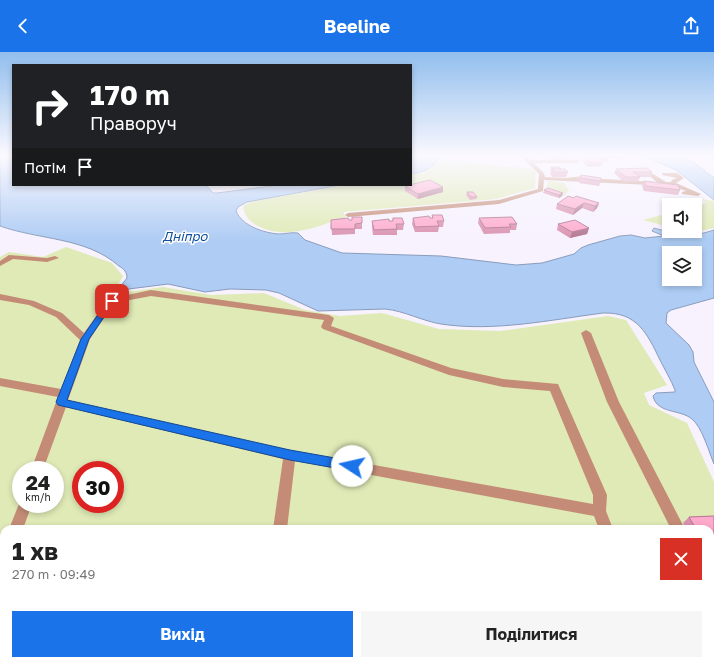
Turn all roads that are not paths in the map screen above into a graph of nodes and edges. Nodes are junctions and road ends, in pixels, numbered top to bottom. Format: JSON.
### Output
{"nodes":[{"id":1,"x":541,"y":185,"type":"edge"},
{"id":2,"x":675,"y":185,"type":"edge"},
{"id":3,"x":684,"y":192,"type":"dead end"},
{"id":4,"x":348,"y":214,"type":"dead end"},
{"id":5,"x":56,"y":258,"type":"dead end"},
{"id":6,"x":0,"y":264,"type":"edge"},
{"id":7,"x":0,"y":297,"type":"edge"},
{"id":8,"x":586,"y":333,"type":"dead end"},
{"id":9,"x":85,"y":339,"type":"junction"},
{"id":10,"x":0,"y":382,"type":"edge"},
{"id":11,"x":63,"y":398,"type":"junction"},
{"id":12,"x":290,"y":455,"type":"junction"},
{"id":13,"x":40,"y":461,"type":"edge"},
{"id":14,"x":599,"y":511,"type":"junction"},
{"id":15,"x":22,"y":513,"type":"edge"},
{"id":16,"x":17,"y":525,"type":"edge"},
{"id":17,"x":281,"y":525,"type":"edge"},
{"id":18,"x":604,"y":525,"type":"edge"},
{"id":19,"x":676,"y":525,"type":"edge"}],
"edges":[{"from":1,"to":4,"type":"street"},
{"from":2,"to":3,"type":"street"},
{"from":5,"to":6,"type":"street"},
{"from":7,"to":9,"type":"street"},
{"from":8,"to":19,"type":"street"},
{"from":9,"to":11,"type":"street"},
{"from":9,"to":14,"type":"street"},
{"from":10,"to":11,"type":"street"},
{"from":11,"to":12,"type":"street"},
{"from":11,"to":13,"type":"street"},
{"from":12,"to":14,"type":"street"},
{"from":12,"to":17,"type":"street"},
{"from":14,"to":18,"type":"street"},
{"from":15,"to":16,"type":"street"}]}
